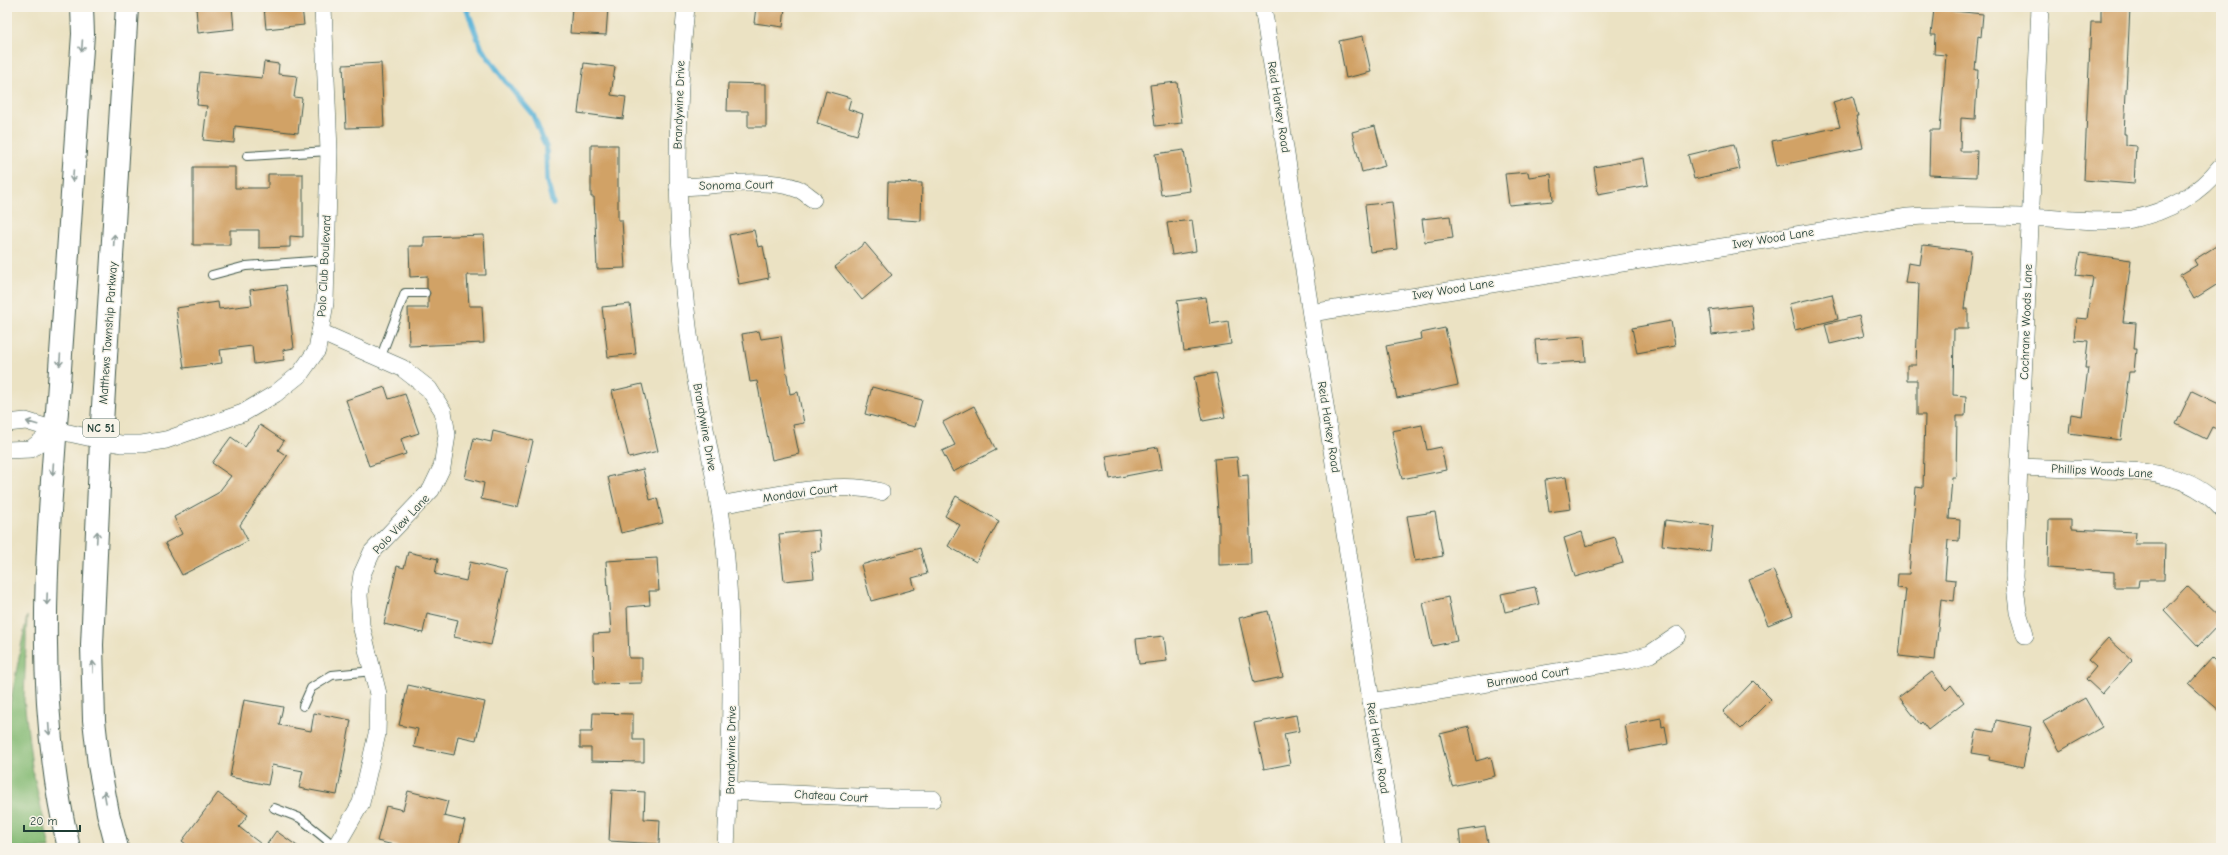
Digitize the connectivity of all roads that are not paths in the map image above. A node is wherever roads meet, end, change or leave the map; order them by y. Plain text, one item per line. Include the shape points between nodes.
1 (82, 7) edge
2 (127, 7) edge
3 (323, 7) edge
4 (686, 7) edge
5 (1263, 7) edge
6 (2040, 7) edge
7 (329, 151) junction
8 (246, 156) dead end
9 (2221, 166) edge
10 (678, 187) junction
11 (813, 199) dead end
12 (2030, 217) junction
13 (326, 260) junction
14 (212, 275) dead end
15 (425, 293) dead end
16 (1311, 313) junction
17 (320, 332) junction
18 (380, 359) junction
19 (7, 423) edge
20 (55, 430) junction
21 (101, 440) junction
22 (7, 450) edge
23 (2020, 467) junction
24 (881, 492) dead end
25 (719, 505) junction
26 (2221, 508) edge
27 (1678, 635) dead end
28 (2025, 635) dead end
29 (373, 671) junction
30 (1371, 702) junction
31 (303, 706) dead end
32 (730, 791) junction
33 (932, 799) dead end
34 (274, 808) dead end
35 (69, 848) edge
36 (118, 848) edge
37 (336, 848) edge
38 (726, 848) edge
39 (1394, 848) edge

1 -> 20 main road via 83,34
21 -> 2 main road, Matthews Township Parkway / NC 51
3 - 7 street, Polo Club Boulevard
4 - 10 street, Brandywine Drive via 678,103
5 - 16 street, Reid Harkey Road
6 - 12 street, Cochrane Woods Lane
7 - 8 lane
7 - 13 street, Polo Club Boulevard
9 - 12 street, Ivey Wood Lane via 2208,182 2185,199 2159,212 2131,219 2080,220
10 - 11 street, Sonoma Court via 769,183 800,190
10 - 25 street, Brandywine Drive via 680,242 693,363
12 - 16 street, Ivey Wood Lane via 1946,214 1908,217
12 - 23 street, Cochrane Woods Lane
13 - 14 lane via 246,266
13 - 17 street, Polo Club Boulevard via 325,303
15 - 18 lane via 404,293
16 - 30 street, Reid Harkey Road
17 - 18 street, Polo View Lane
17 - 21 street, Polo Club Boulevard via 316,350 300,374 275,394 243,413 158,441 130,444
18 - 29 street, Polo View Lane via 402,368 429,389 443,411 447,435 442,467 431,490 372,552 362,574 359,595 361,625
20 -> 19 street, Polo Club Boulevard via 26,421
20 - 21 street, Polo Club Boulevard
20 - 22 street via 31,449
20 -> 35 main road via 46,648 49,729 55,779
36 -> 21 main road, Matthews Township Parkway / NC 51 via 108,813 94,720 92,645
23 - 26 street, Phillips Woods Lane via 2146,471 2171,476 2192,485 2213,499
23 - 28 street, Cochrane Woods Lane via 2014,576 2018,612
24 - 25 street, Mondavi Court via 865,487 842,487
25 - 32 street, Brandywine Drive via 730,607
27 - 30 street, Burnwood Court via 1650,654 1630,660
29 - 31 lane via 332,675 311,688
29 - 37 street, Polo View Lane via 378,694 377,734 370,770 361,803
30 - 39 street, Reid Harkey Road
32 - 33 street, Chateau Court
32 - 38 street, Brandywine Drive
34 - 37 lane via 300,818

